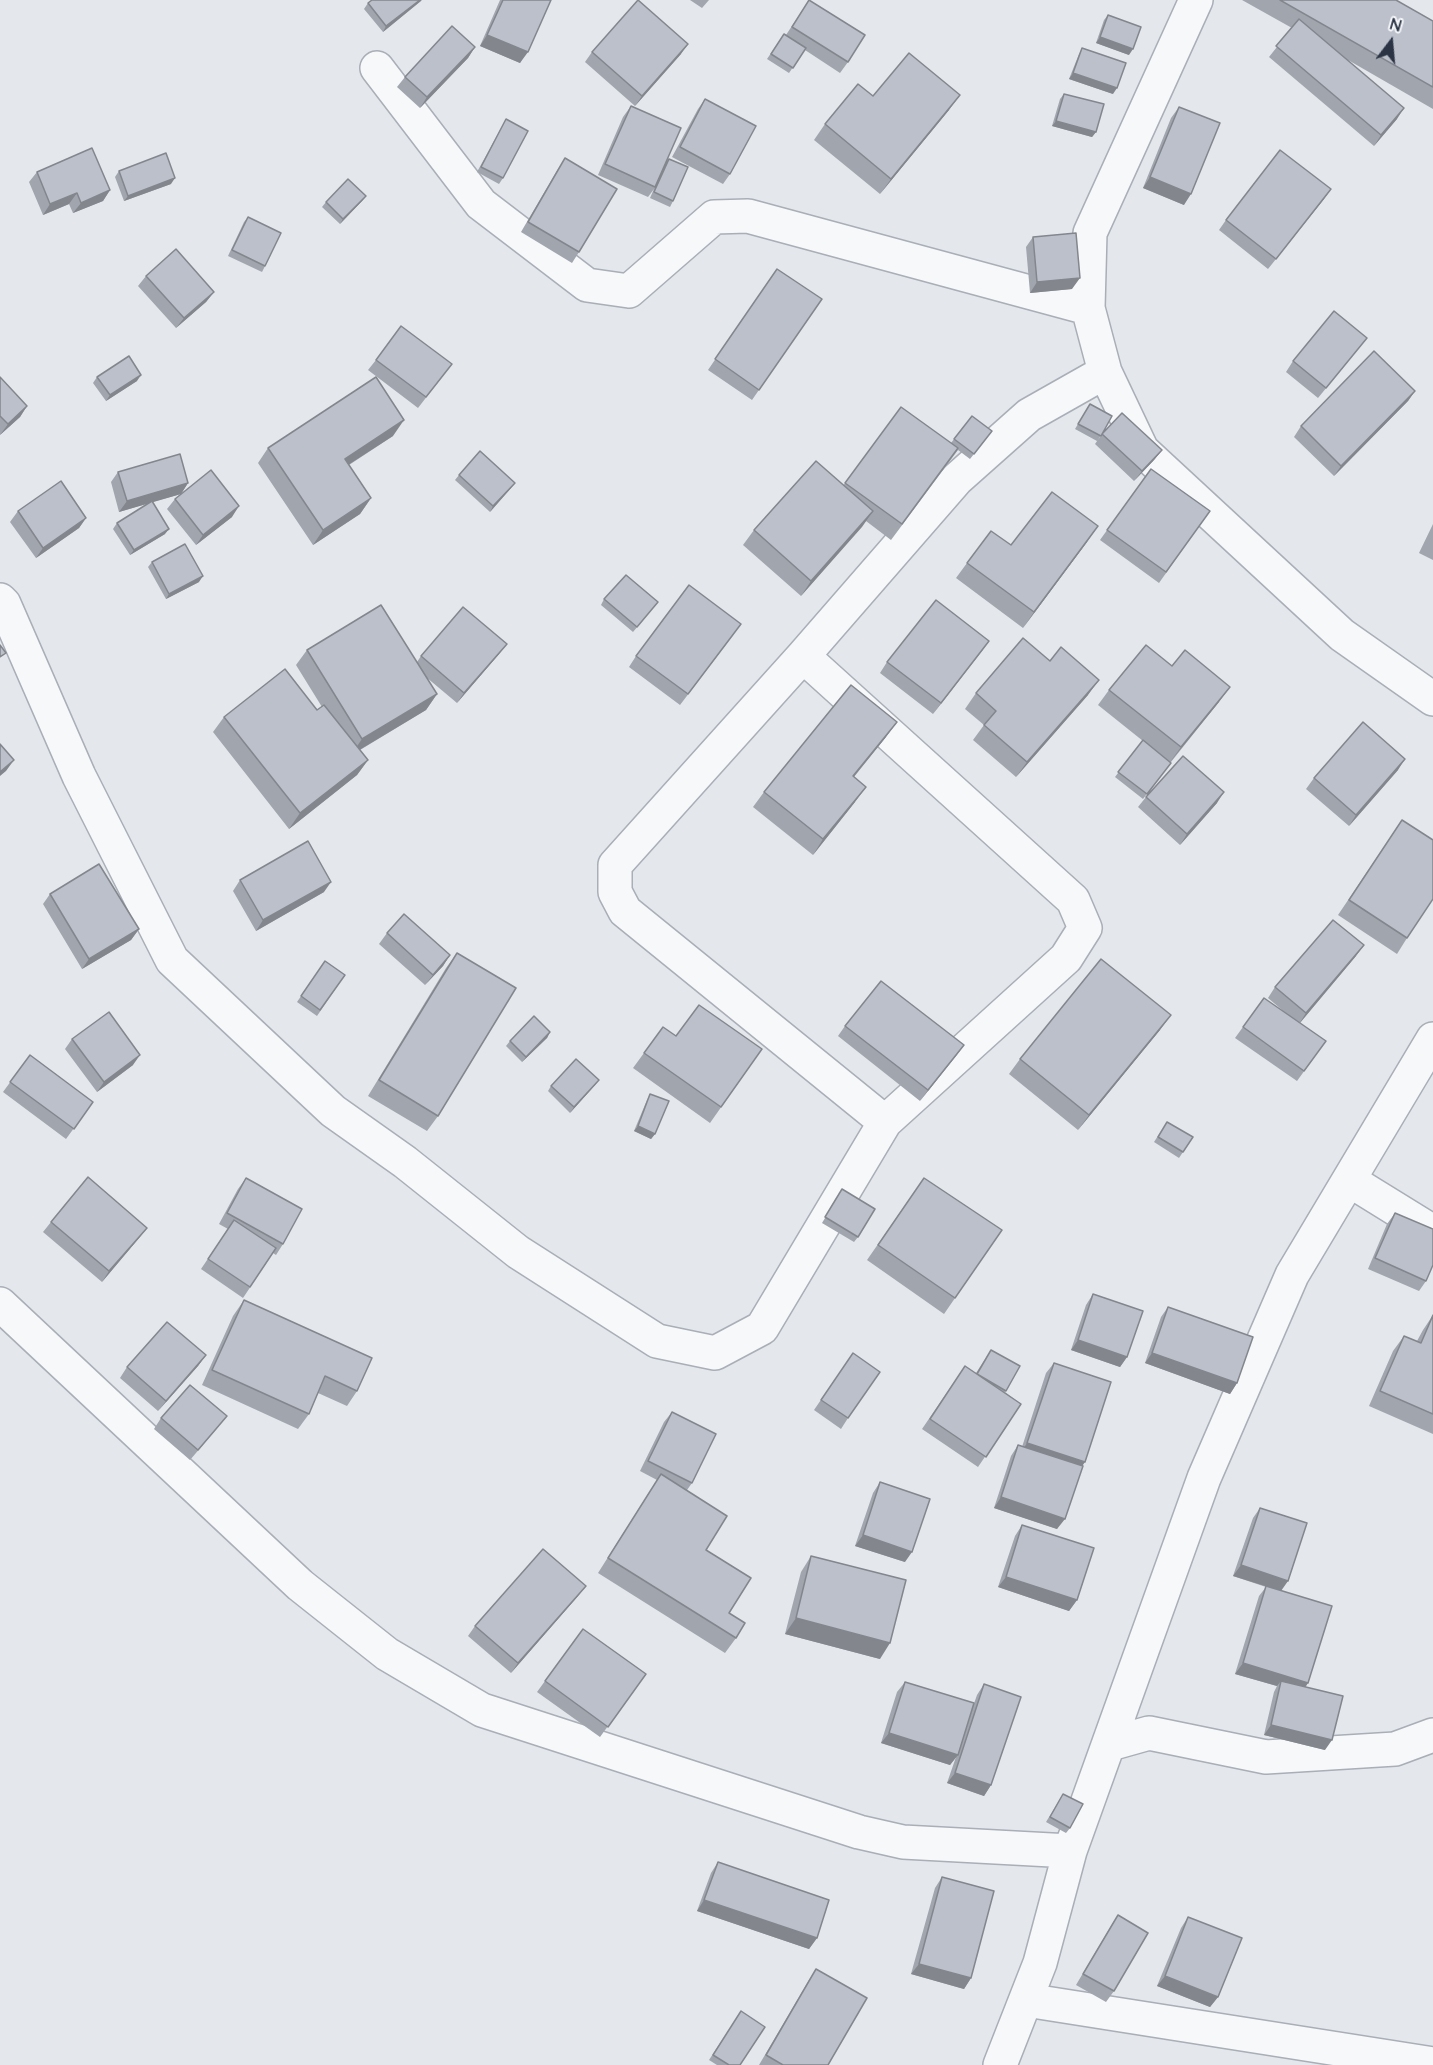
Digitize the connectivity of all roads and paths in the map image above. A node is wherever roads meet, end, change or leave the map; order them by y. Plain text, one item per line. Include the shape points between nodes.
1 (1196, 0) edge
2 (377, 68) dead end
3 (1088, 308) junction
4 (1105, 372) junction
5 (0, 600) edge
6 (803, 656) junction
7 (1433, 699) edge
8 (1433, 1039) edge
9 (885, 1122) junction
10 (1349, 1180) junction
11 (1433, 1232) edge
12 (0, 1304) edge
13 (1433, 1735) edge
14 (1110, 1744) junction
15 (1070, 1851) junction
16 (1026, 2000) junction
17 (1433, 2064) edge
18 (1000, 2065) edge

1 - 3 street via 1090,233
2 - 3 street via 481,204 587,285 630,291 714,217 748,216
3 - 4 street
4 - 6 street via 1029,415 957,478
4 - 7 street via 1142,450 1342,635
5 - 9 street via 80,776 172,960 333,1111 405,1162 518,1252 657,1341 715,1353 762,1328
6 - 9 street via 615,865 615,892 625,911
6 - 9 street via 1074,900 1085,928 1066,958
8 - 10 street
10 - 11 street
10 - 14 street via 1292,1275 1204,1478
12 - 15 street via 300,1585 387,1654 482,1710 859,1832 903,1842
13 - 14 street via 1395,1749 1266,1757 1149,1733
14 - 15 street
15 - 16 street
16 - 17 street
16 - 18 street

